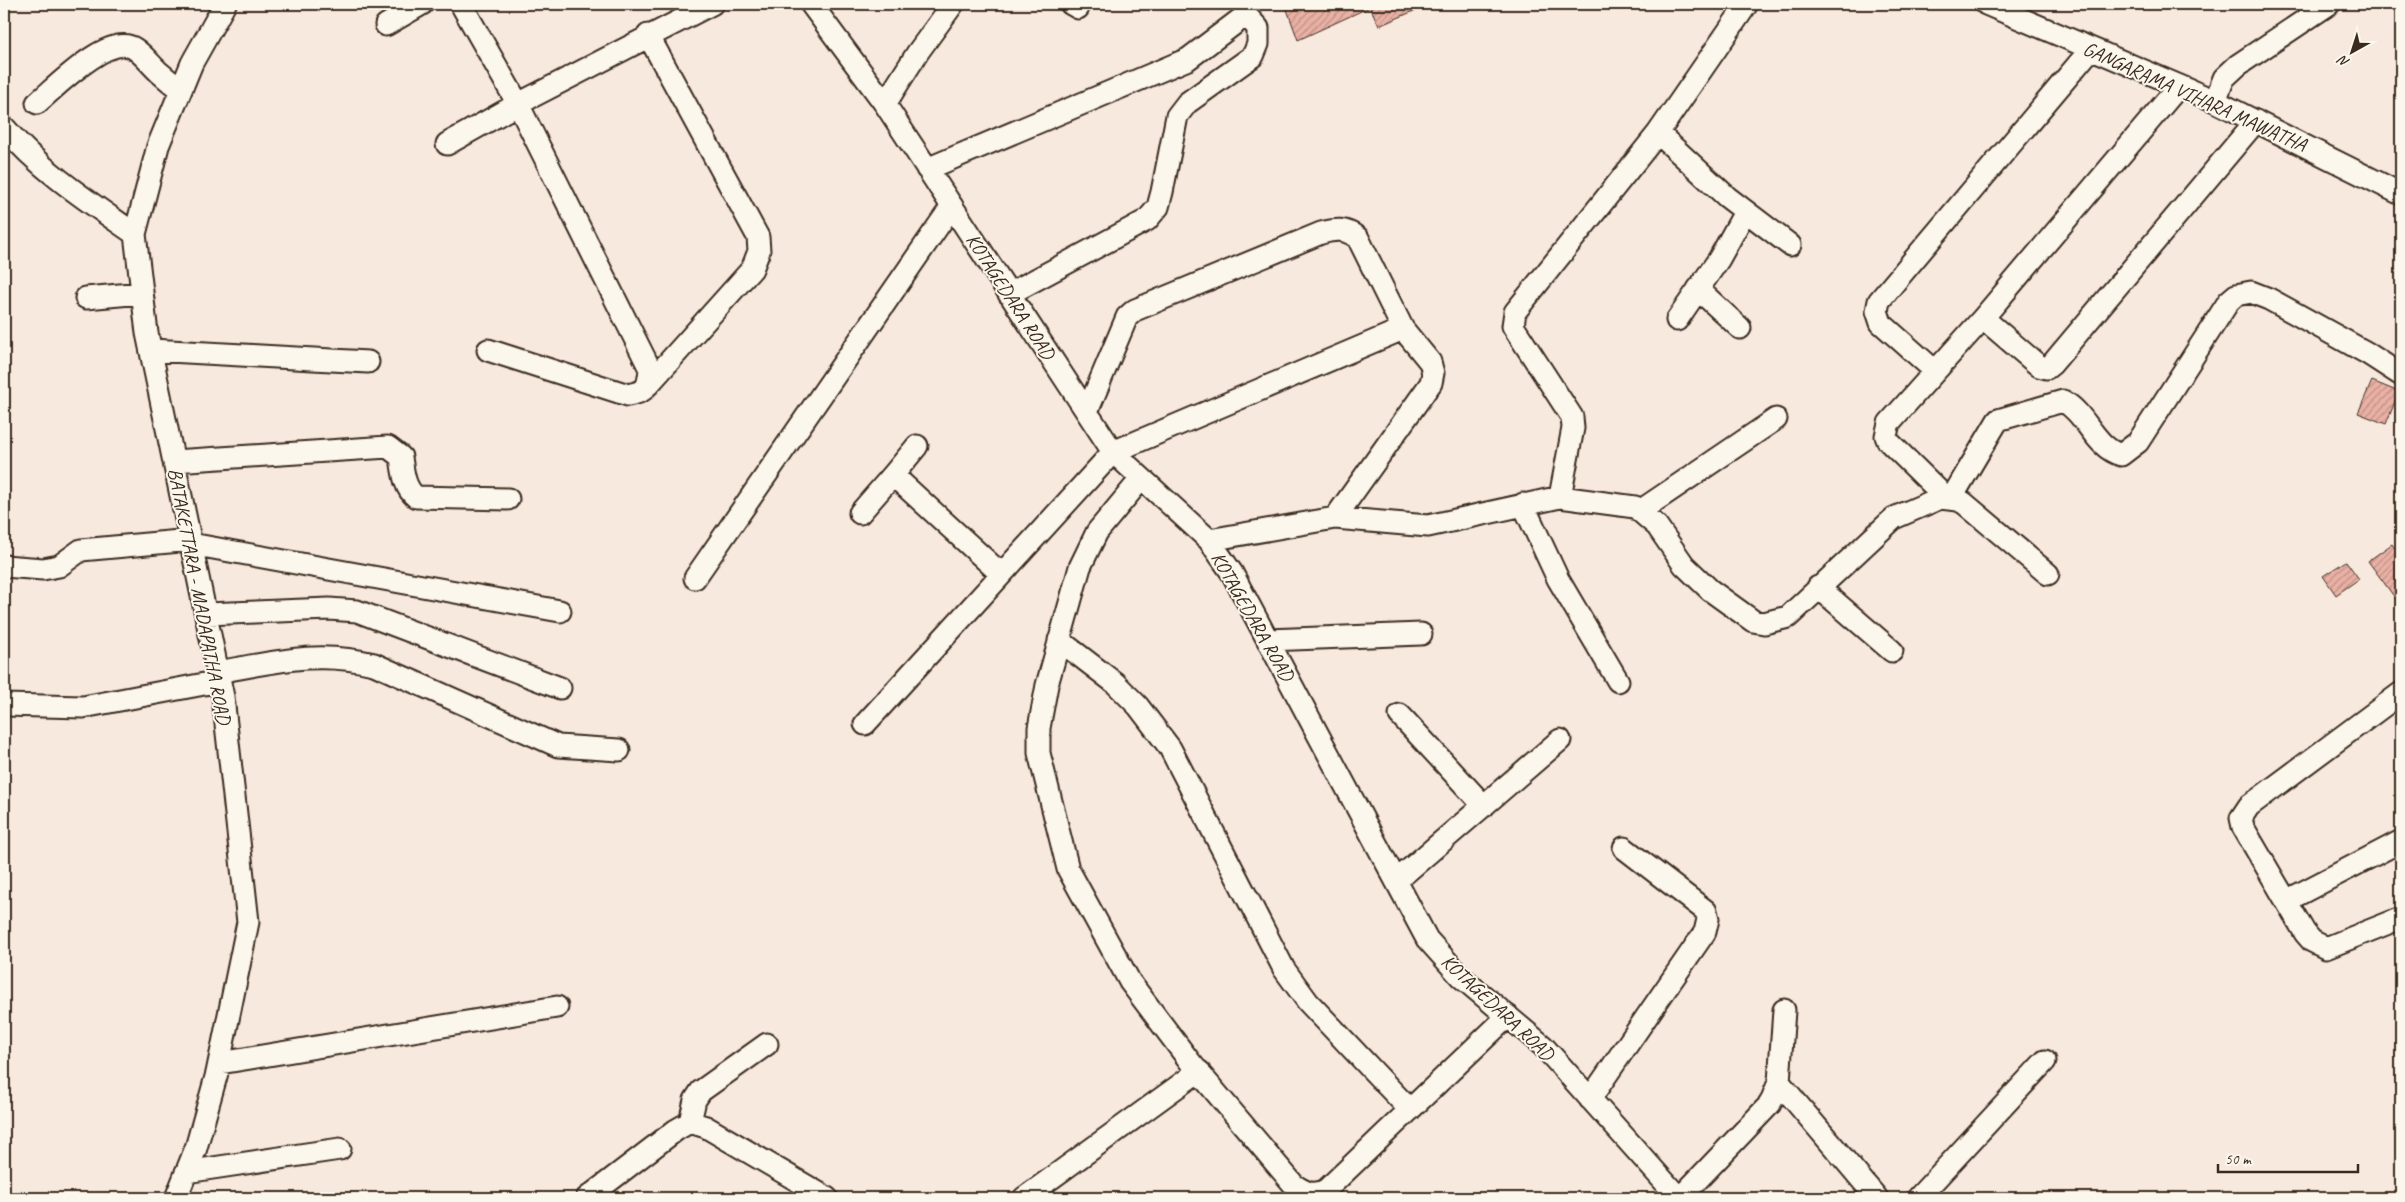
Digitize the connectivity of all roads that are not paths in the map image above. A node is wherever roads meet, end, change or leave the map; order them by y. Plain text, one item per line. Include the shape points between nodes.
1 (225, 4) edge
2 (422, 4) edge
3 (461, 4) edge
4 (712, 4) edge
5 (811, 4) edge
6 (954, 4) edge
7 (1747, 4) edge
8 (1986, 4) edge
9 (2329, 4) edge
10 (386, 25) dead end
11 (648, 35) junction
12 (2091, 49) junction
13 (2179, 86) junction
14 (181, 90) junction
15 (2214, 101) junction
16 (37, 103) dead end
17 (518, 104) junction
18 (885, 104) junction
19 (2256, 121) junction
20 (4, 127) edge
21 (1658, 133) junction
22 (447, 144) dead end
23 (927, 169) junction
24 (2401, 194) edge
25 (952, 206) junction
26 (1745, 212) junction
27 (135, 234) junction
28 (1790, 245) dead end
29 (1698, 289) junction
30 (142, 293) junction
31 (1009, 294) junction
32 (86, 298) dead end
33 (1983, 318) junction
34 (1677, 320) dead end
35 (1740, 328) dead end
36 (1403, 329) junction
37 (151, 350) junction
38 (488, 350) dead end
39 (368, 362) dead end
40 (1935, 372) junction
41 (2401, 375) edge
42 (648, 385) junction
43 (1087, 412) junction
44 (1776, 419) dead end
45 (916, 446) dead end
46 (1113, 452) junction
47 (174, 461) junction
48 (893, 475) junction
49 (1141, 479) junction
50 (1560, 497) junction
51 (1946, 498) junction
52 (508, 499) dead end
53 (1523, 504) junction
54 (1640, 511) junction
55 (860, 513) dead end
56 (1336, 518) junction
57 (1209, 540) junction
58 (191, 542) junction
59 (4, 566) edge
60 (1001, 574) junction
61 (2048, 574) dead end
62 (695, 578) dead end
63 (1818, 587) junction
64 (560, 611) dead end
65 (206, 614) junction
66 (1421, 634) dead end
67 (1059, 640) junction
68 (1268, 640) junction
69 (1892, 651) dead end
70 (219, 676) junction
71 (1618, 681) dead end
72 (560, 688) dead end
73 (2401, 693) edge
74 (4, 705) edge
75 (1400, 715) dead end
76 (865, 724) dead end
77 (1560, 740) dead end
78 (619, 750) dead end
79 (1484, 806) junction
80 (2401, 841) edge
81 (1624, 848) dead end
82 (1396, 881) junction
83 (2286, 900) junction
84 (2401, 918) edge
85 (556, 1007) dead end
86 (1784, 1010) dead end
87 (1508, 1016) junction
88 (767, 1044) dead end
89 (2045, 1061) dead end
90 (220, 1063) junction
91 (1199, 1071) junction
92 (1779, 1082) junction
93 (1590, 1099) junction
94 (1410, 1110) junction
95 (690, 1122) junction
96 (340, 1148) dead end
97 (186, 1172) junction
98 (176, 1198) edge
99 (587, 1198) edge
100 (827, 1198) edge
101 (1024, 1198) edge
102 (1680, 1198) edge
103 (1877, 1198) edge
104 (1918, 1198) edge

1 - 14 street, BATAKETTARA - MADAPATHA ROAD
2 - 10 street
3 - 17 street
4 - 11 street
5 - 18 street, KOTAGEDARA ROAD
6 - 18 street
7 - 21 street
8 - 12 street, GANGARAMA VIHARA MAWATHA
9 - 15 street via 2238,65 2224,78
11 - 17 street
11 - 42 street via 758,237 759,251 752,269
12 - 13 street, GANGARAMA VIHARA MAWATHA
12 - 40 street via 1879,301 1877,311 1881,323
13 - 15 street, GANGARAMA VIHARA MAWATHA
13 - 33 street
14 - 16 street via 134,48 120,45 108,48 92,59
14 - 27 street, BATAKETTARA - MADAPATHA ROAD via 158,146
15 - 19 street, GANGARAMA VIHARA MAWATHA
17 - 22 street
17 - 42 street via 650,369
18 - 23 street, KOTAGEDARA ROAD
19 - 24 street, GANGARAMA VIHARA MAWATHA
19 - 33 street via 2047,368 2039,366
20 - 27 street via 21,147 69,188
21 - 26 street
21 - 50 street via 1515,312 1513,326 1572,418
23 - 25 street, KOTAGEDARA ROAD
23 - 31 street via 1188,59 1246,14 1258,28 1258,44 1253,56 1187,103 1177,116 1158,207 1147,220
25 - 31 street, KOTAGEDARA ROAD
25 - 62 street
26 - 28 street
26 - 29 street
27 - 30 street, BATAKETTARA - MADAPATHA ROAD
29 - 34 street
29 - 35 street
30 - 32 street
30 - 37 street, BATAKETTARA - MADAPATHA ROAD
31 - 43 street, KOTAGEDARA ROAD
33 - 40 street
36 - 43 street via 1358,238 1337,229 1321,233 1135,310 1127,317
36 - 46 street
36 - 56 street via 1430,362 1431,383
37 - 39 street
37 - 47 street, BATAKETTARA - MADAPATHA ROAD
38 - 42 street via 628,395 641,393
40 - 51 street via 1890,423 1886,436
41 - 51 street via 2269,299 2251,292 2236,295 2228,302 2138,442 2128,451 2121,455 2112,452 2078,412 2063,401 1998,420
43 - 46 street, KOTAGEDARA ROAD
44 - 54 street
45 - 48 street
46 - 49 street, KOTAGEDARA ROAD
46 - 60 street
47 - 52 street via 388,447 400,457 406,484 416,497
47 - 58 street, BATAKETTARA - MADAPATHA ROAD
48 - 55 street
48 - 60 street
49 - 57 street, KOTAGEDARA ROAD
49 - 67 street via 1097,532 1088,549
50 - 53 street
50 - 54 street via 1635,507
51 - 61 street via 1964,503
51 - 63 street via 1894,518
53 - 56 street via 1428,526
53 - 71 street via 1558,580
54 - 63 street via 1657,526 1684,565 1710,590 1754,621 1764,623 1788,617
56 - 57 street
57 - 68 street, KOTAGEDARA ROAD via 1232,573
58 - 59 street via 81,550 59,566 43,569
58 - 64 street
58 - 65 street, BATAKETTARA - MADAPATHA ROAD
60 - 76 street
63 - 69 street
65 - 70 street, BATAKETTARA - MADAPATHA ROAD
65 - 72 street via 357,610
66 - 68 street
67 - 91 street via 1042,711 1039,753 1068,869 1130,982
67 - 94 street via 1115,683 1138,706 1170,748 1284,969 1308,1002
68 - 82 street, KOTAGEDARA ROAD
70 - 74 street via 83,707
70 - 78 street via 306,656 349,658 374,664 558,746
70 - 90 street, BATAKETTARA - MADAPATHA ROAD via 248,922
73 - 83 street via 2243,812 2243,827
75 - 79 street
77 - 79 street
79 - 82 street
80 - 83 street
81 - 93 street via 1706,911 1707,926
82 - 87 street, KOTAGEDARA ROAD via 1427,939 1461,977
83 - 84 street via 2312,941 2326,948
85 - 90 street
86 - 92 street
87 - 93 street, KOTAGEDARA ROAD via 1543,1046
87 - 94 street
88 - 95 street via 701,1091 695,1100
89 - 104 street
90 - 97 street, BATAKETTARA - MADAPATHA ROAD
91 - 94 street via 1294,1185 1308,1194 1326,1190
91 - 101 street
92 - 102 street via 1770,1104
92 - 103 street
93 - 102 street, KOTAGEDARA ROAD
95 - 99 street
95 - 100 street via 706,1127
96 - 97 street
97 - 98 street, BATAKETTARA - MADAPATHA ROAD

